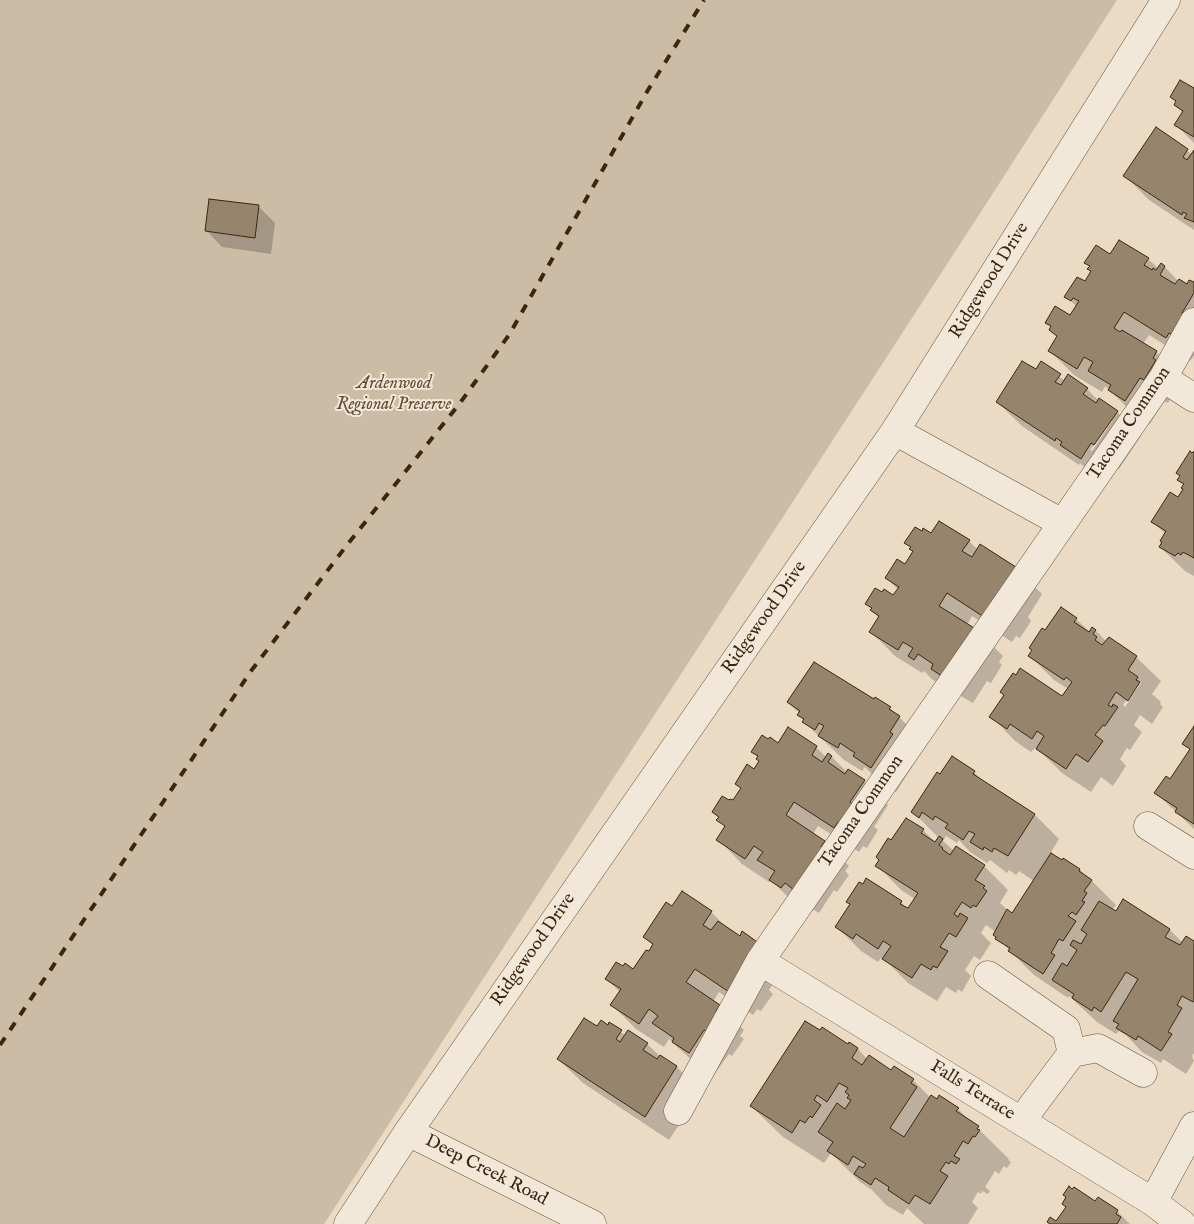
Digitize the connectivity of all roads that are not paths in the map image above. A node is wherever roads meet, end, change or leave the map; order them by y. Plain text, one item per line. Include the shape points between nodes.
1 (1166, 0) edge
2 (1194, 322) edge
3 (1164, 378) junction
4 (1194, 398) edge
5 (895, 432) junction
6 (1062, 523) junction
7 (1148, 826) dead end
8 (1194, 855) edge
9 (760, 960) junction
10 (988, 975) dead end
11 (1072, 1053) junction
12 (1143, 1073) dead end
13 (678, 1111) dead end
14 (1021, 1121) junction
15 (1194, 1126) edge
16 (408, 1132) junction
17 (1152, 1202) junction
18 (348, 1224) edge
19 (592, 1224) edge
20 (1182, 1224) edge

1 - 5 street, Ridgewood Drive
2 - 3 street, Tacoma Common
3 - 4 street
3 - 6 street, Tacoma Common
5 - 6 street
5 - 16 street, Ridgewood Drive
6 - 9 street, Tacoma Common
7 - 8 street
9 - 13 street, Tacoma Common
9 - 14 street, Falls Terrace
10 - 11 street via 1066,1029
11 - 12 street via 1098,1048
11 - 14 street
14 - 17 street, Falls Terrace
15 - 17 street
16 - 18 street, Ridgewood Drive
16 - 19 street, Deep Creek Road
17 - 20 street, Falls Terrace

